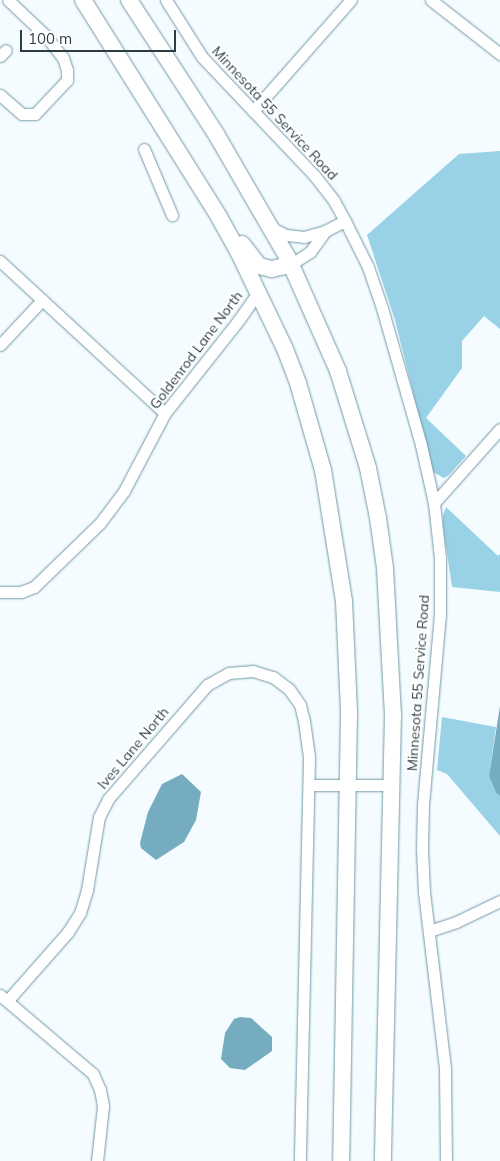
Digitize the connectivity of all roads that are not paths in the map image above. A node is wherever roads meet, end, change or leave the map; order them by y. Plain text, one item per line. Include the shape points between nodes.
1 (8, 0) edge
2 (84, 0) edge
3 (129, 0) edge
4 (166, 0) edge
5 (350, 0) edge
6 (431, 0) edge
7 (498, 50) edge
8 (0, 95) edge
9 (253, 112) junction
10 (144, 149) dead end
11 (182, 158) junction
12 (172, 215) dead end
13 (345, 220) junction
14 (270, 227) junction
15 (325, 231) junction
16 (0, 261) edge
17 (290, 265) junction
18 (258, 292) junction
19 (42, 300) junction
20 (0, 345) edge
21 (164, 413) junction
22 (500, 430) edge
23 (434, 503) junction
24 (0, 592) edge
25 (308, 785) junction
26 (348, 785) junction
27 (391, 785) junction
28 (500, 900) edge
29 (430, 931) junction
30 (4, 998) edge
31 (448, 1160) edge
32 (97, 1161) edge
33 (300, 1161) edge
34 (341, 1161) edge
35 (383, 1161) edge

1 - 8 street via 46,36 63,58 67,80 35,114 22,114
2 - 11 highway
3 - 14 highway via 216,134
4 - 9 street, Minnesota 55 Service Road via 202,57
5 - 9 street
6 - 7 street
9 - 13 street, Minnesota 55 Service Road via 314,175
10 - 12 street
11 - 17 highway via 190,160 196,167 259,266 272,269
11 - 18 highway via 219,217
13 - 15 street
13 - 23 street, Minnesota 55 Service Road via 368,267 382,308
14 - 15 street via 286,235 304,237
14 - 17 highway
15 - 17 street via 310,252
16 - 19 street
17 - 27 highway via 338,371 366,460 378,518 385,568 391,666
18 - 21 street, Goldenrod Lane North
18 - 26 highway via 298,383 324,470 344,600 349,713
19 - 20 street
19 - 21 street
21 - 24 street, Goldenrod Lane North via 124,491 100,523 34,587 21,592
22 - 23 street
23 - 29 street, Minnesota 55 Service Road via 440,558 440,614 422,849
25 - 26 street
25 - 30 street, Ives Lane North via 304,721 300,705 289,689 273,677 253,671 229,673 207,685 108,799 99,817 80,913 68,932
25 - 33 street, Ives Lane North
26 - 27 street
26 - 34 highway
27 - 35 highway
28 - 29 street
29 - 31 street, Minnesota 55 Service Road via 444,1068
30 - 32 street via 93,1074 103,1106

